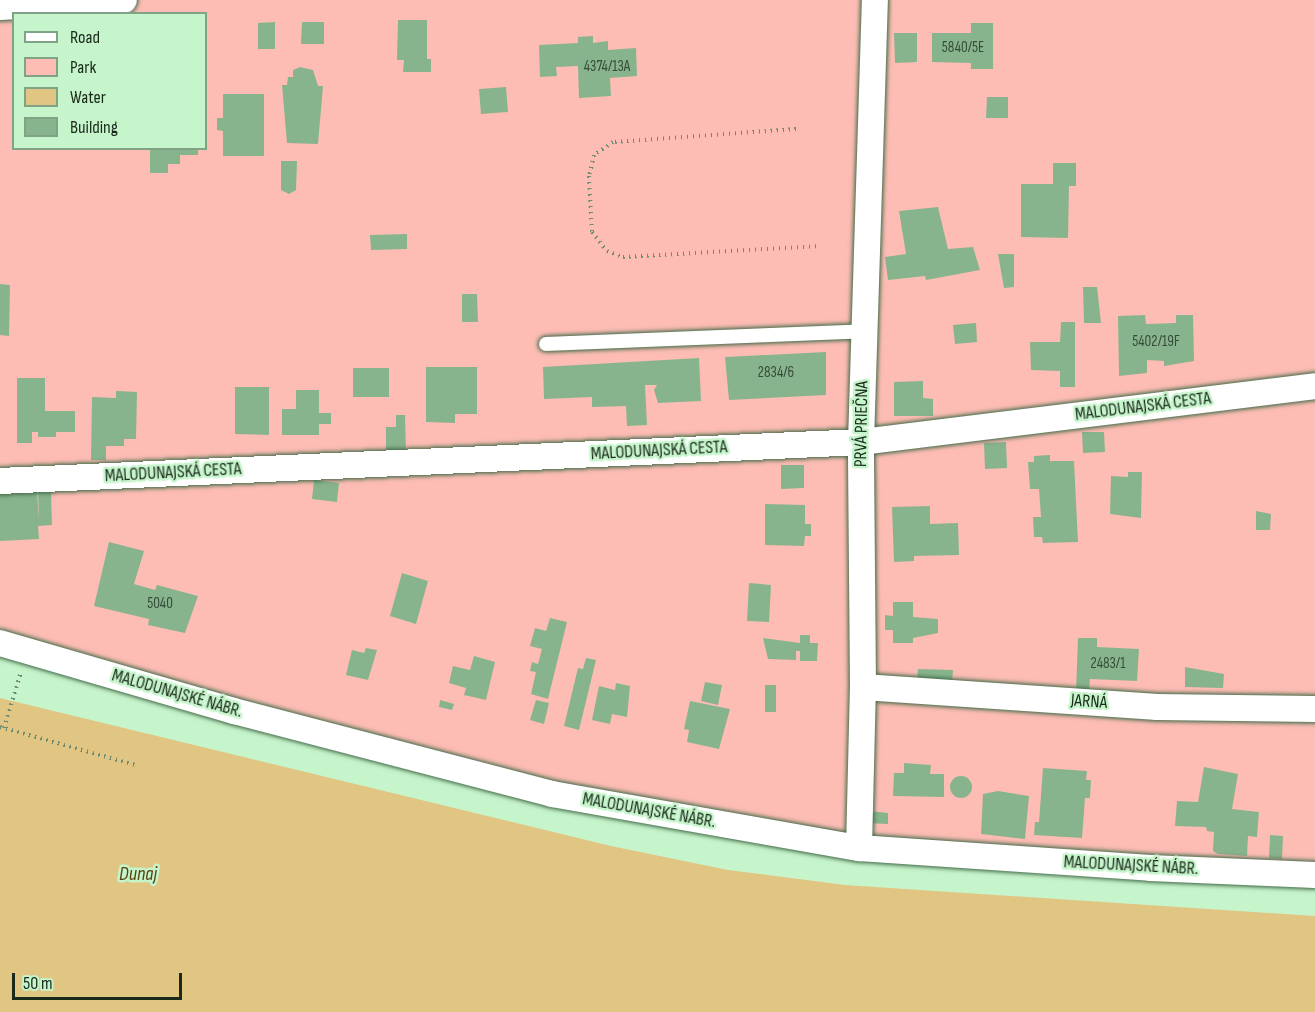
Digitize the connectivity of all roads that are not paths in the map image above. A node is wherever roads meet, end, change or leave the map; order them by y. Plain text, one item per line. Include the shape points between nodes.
1 (124, 0) edge
2 (875, 0) edge
3 (0, 7) edge
4 (864, 331) junction
5 (546, 344) dead end
6 (1315, 386) edge
7 (861, 442) junction
8 (0, 481) edge
9 (0, 643) edge
10 (863, 687) junction
11 (1315, 709) edge
12 (859, 848) junction
13 (1315, 875) edge

1 - 3 street
2 - 4 street, PRVÁ PRIEČNA
4 - 5 lane
4 - 7 street, PRVÁ PRIEČNA
6 - 7 street, MALODUNAJSKÁ CESTA
7 - 8 street, MALODUNAJSKÁ CESTA
7 - 10 street, PRVÁ PRIEČNA
9 - 12 street, MALODUNAJSKÉ NÁBR. via 234,711 552,794
10 - 11 street, JARNÁ via 1157,707
10 - 12 street, PRVÁ PRIEČNA
12 - 13 street, MALODUNAJSKÉ NÁBR.

